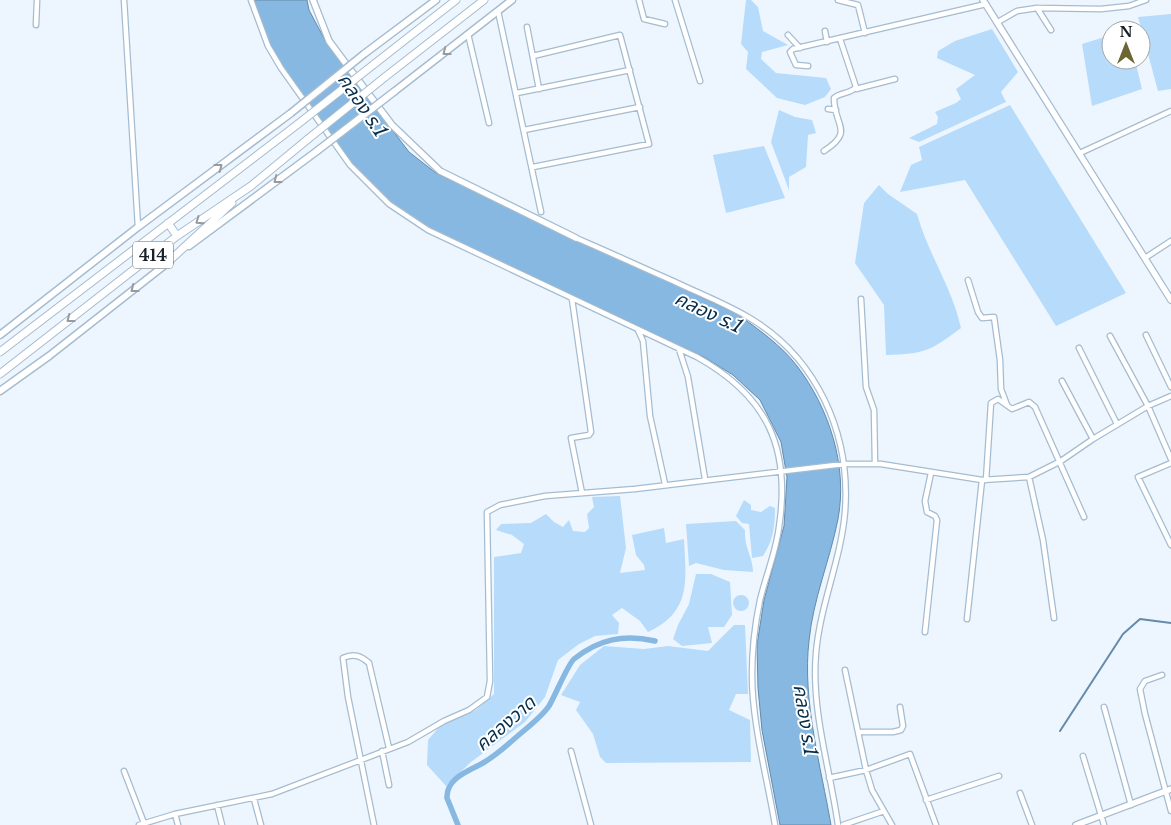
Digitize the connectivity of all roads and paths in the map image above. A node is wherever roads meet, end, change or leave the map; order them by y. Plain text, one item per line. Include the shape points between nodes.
1 (37, 0) edge
2 (124, 0) edge
3 (251, 0) edge
4 (313, 0) edge
5 (436, 0) edge
6 (456, 0) edge
7 (484, 0) edge
8 (512, 0) edge
9 (639, 0) edge
10 (675, 0) edge
11 (838, 0) edge
12 (1146, 0) edge
13 (985, 2) edge
14 (1037, 8) junction
15 (498, 10) junction
16 (998, 22) junction
17 (665, 24) dead end
18 (36, 25) dead end
19 (527, 27) dead end
20 (1052, 30) dead end
21 (824, 31) dead end
22 (468, 34) junction
23 (865, 34) junction
24 (788, 35) dead end
25 (840, 40) junction
26 (827, 42) junction
27 (800, 48) junction
28 (533, 56) junction
29 (808, 66) dead end
30 (630, 70) junction
31 (895, 79) dead end
32 (700, 81) dead end
33 (539, 88) junction
34 (856, 89) junction
35 (517, 93) junction
36 (640, 107) junction
37 (828, 109) dead end
38 (836, 110) junction
39 (1171, 110) edge
40 (489, 123) dead end
41 (524, 130) junction
42 (824, 151) dead end
43 (1080, 153) junction
44 (533, 167) junction
45 (250, 186) junction
46 (541, 212) dead end
47 (168, 223) junction
48 (138, 227) junction
49 (177, 236) junction
50 (576, 238) joint
51 (1171, 241) edge
52 (1145, 258) junction
53 (168, 263) junction
54 (968, 280) dead end
55 (861, 298) dead end
56 (572, 299) junction
57 (1171, 299) edge
58 (638, 330) junction
59 (0, 335) edge
60 (1146, 335) dead end
61 (1110, 336) dead end
62 (1079, 348) dead end
63 (679, 349) junction
64 (0, 351) edge
65 (0, 374) edge
66 (1062, 381) dead end
67 (1171, 386) edge
68 (0, 391) edge
69 (1171, 396) edge
70 (1007, 406) junction
71 (1148, 406) junction
72 (1117, 424) junction
73 (1092, 439) junction
74 (1171, 461) edge
75 (1061, 462) junction
76 (844, 464) junction
77 (875, 464) junction
78 (781, 471) junction
79 (931, 473) junction
80 (1029, 477) junction
81 (705, 479) junction
82 (984, 480) junction
83 (666, 484) junction
84 (582, 493) junction
85 (1084, 517) dead end
86 (1171, 545) edge
87 (967, 618) dead end
88 (1054, 618) dead end
89 (925, 632) dead end
90 (845, 670) dead end
91 (1162, 675) dead end
92 (900, 707) dead end
93 (1104, 707) dead end
94 (858, 732) junction
95 (390, 748) junction
96 (382, 751) junction
97 (571, 751) dead end
98 (1083, 756) dead end
99 (361, 759) junction
100 (866, 770) junction
101 (124, 771) dead end
102 (998, 776) dead end
103 (829, 778) junction
104 (389, 785) dead end
105 (1169, 790) edge
106 (1020, 793) dead end
107 (254, 799) junction
108 (926, 800) junction
109 (217, 805) junction
110 (1131, 805) junction
111 (1171, 811) edge
112 (884, 812) junction
113 (175, 814) junction
114 (1101, 816) junction
115 (144, 822) junction
116 (138, 825) edge
117 (178, 825) edge
118 (222, 825) edge
119 (261, 825) edge
120 (374, 825) edge
121 (591, 825) edge
122 (775, 825) edge
123 (838, 825) edge
124 (843, 825) edge
125 (892, 825) edge
126 (936, 825) edge
127 (1032, 825) edge
128 (1076, 825) edge
129 (1104, 825) edge

1 - 18 street
2 - 48 street
3 - 56 street via 268,46 281,68 350,165 389,204 428,230
4 - 50 street via 330,40 361,84 392,125 440,171
48 -> 5 main road, 414, bridge
6 - 47 main road, 414, bridge
7 - 45 main road, 414, bridge
8 - 15 main road, 414
9 - 17 street via 644,20
10 - 32 street
11 - 23 street via 858,5
12 - 14 street via 1129,6 1101,9
13 - 16 street
13 - 23 street
14 - 16 street via 1017,11
14 - 20 street
15 - 22 main road, 414
15 - 35 street
16 - 43 street
19 - 28 street
21 - 26 street
22 - 40 street
22 -> 53 main road, 414, bridge
23 - 25 street
24 - 27 street
25 - 26 street
25 - 34 street
26 - 27 street
27 - 29 street via 790,52 793,62
28 - 30 street via 620,35
28 - 33 street
30 - 33 street
30 - 36 street
31 - 34 street
33 - 35 street
34 - 38 street via 835,96
35 - 41 street
36 - 41 street
36 - 44 street via 649,144
37 - 38 street
38 - 42 street via 840,139
39 - 43 street
41 - 44 street
43 - 52 street
44 - 46 street
45 -> 49 main road, 414
45 - 53 main road
47 - 49 main road
47 - 64 main road, 414
48 - 59 main road, 414
49 -> 65 main road, 414
50 - 76 street via 724,304 786,346 823,395 835,422
51 - 52 street
52 - 57 street
53 -> 68 main road, 414
54 - 70 street via 982,318 994,317 1001,390
55 - 77 street via 866,387 874,410
56 - 58 street
56 - 84 street via 591,432 571,438
58 - 63 street
58 - 83 street via 643,341 650,416
60 - 67 street
61 - 71 street
62 - 72 street
63 - 78 street via 718,369 747,392 773,436
63 - 81 street via 688,377
66 - 73 street
69 - 71 street
70 - 75 street via 1012,409 1029,402 1035,408
70 - 82 street via 998,399 990,403
71 - 72 street
71 - 74 street
72 - 73 street
73 - 75 street
74 - 86 street via 1138,477
75 - 80 street
75 - 85 street
76 - 77 street
76 - 78 street
76 - 103 street via 843,527 822,612 816,654 818,711
77 - 79 street
78 - 81 street
78 - 122 street via 779,527 757,617 752,676
79 - 82 street
79 - 89 street via 927,512 937,520
80 - 82 street
80 - 88 street via 1043,540
81 - 83 street
82 - 87 street
83 - 84 street
84 - 95 street via 545,496 500,505 487,512 490,681 486,697 469,710
90 - 94 street
91 - 105 street via 1145,681 1140,689
92 - 94 street via 901,730
93 - 110 street
94 - 100 street
95 - 96 street
95 - 99 street via 369,663 360,656 349,655 343,658
96 - 99 street
96 - 104 street
97 - 121 street
98 - 114 street
99 - 107 street
99 - 120 street
100 - 103 street
100 - 108 street via 910,754
100 - 112 street
101 - 115 street
102 - 108 street
103 - 123 street
105 - 110 street
105 - 111 street
106 - 127 street
107 - 109 street
107 - 119 street
108 - 126 street
109 - 113 street
109 - 118 street
110 - 114 street
112 - 124 street
112 - 125 street
113 - 115 street
113 - 117 street
114 - 128 street
114 - 129 street
115 - 116 street

